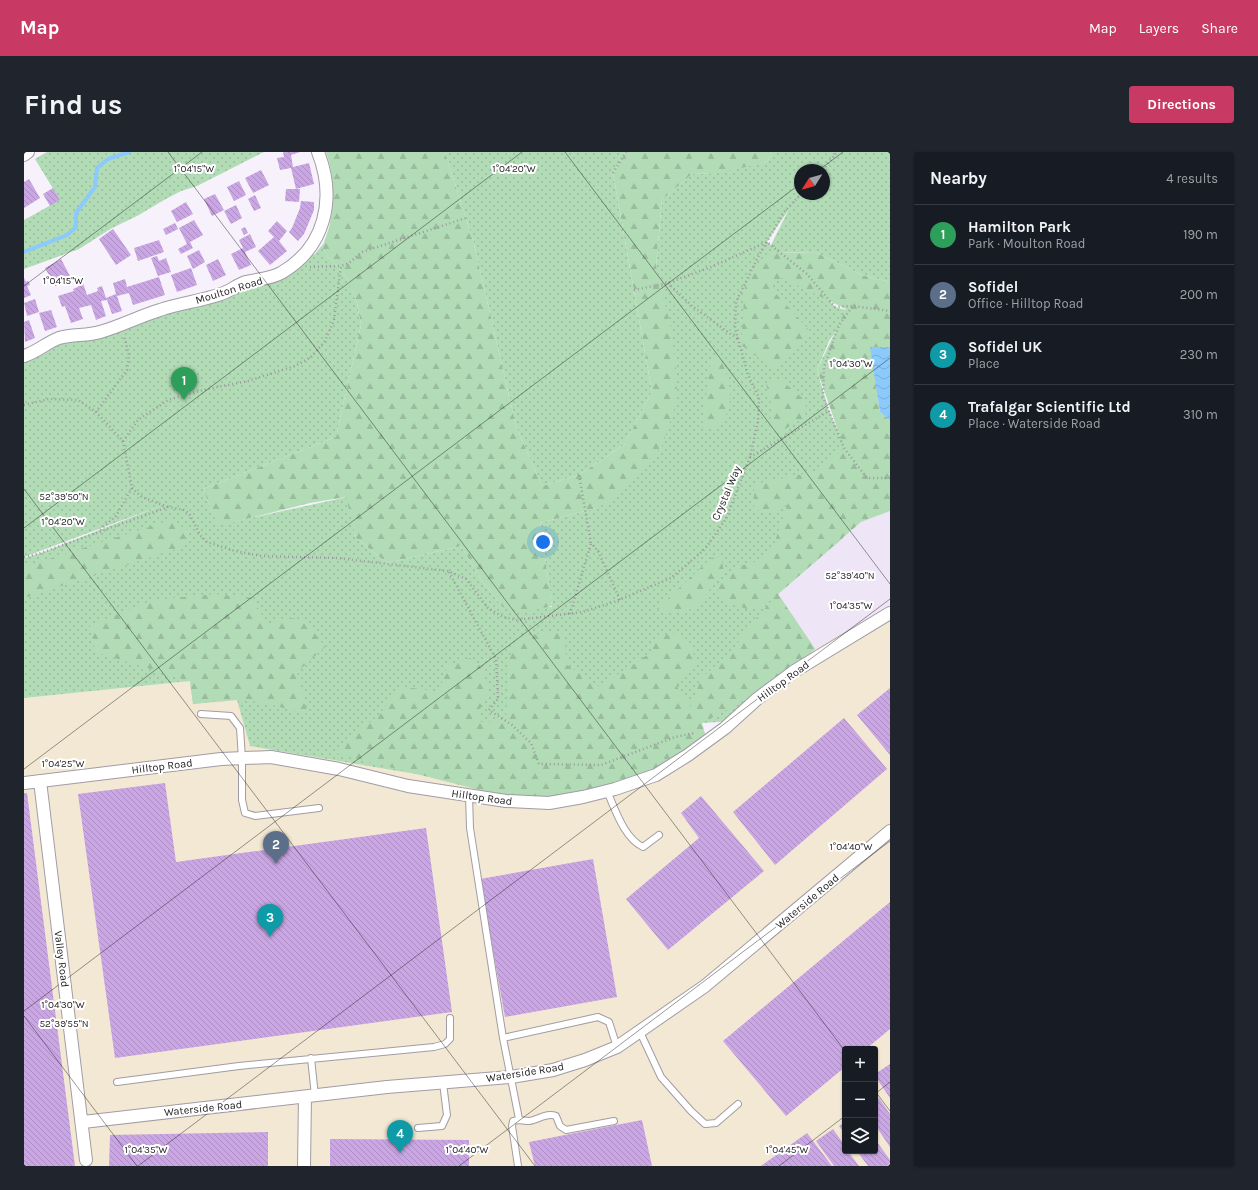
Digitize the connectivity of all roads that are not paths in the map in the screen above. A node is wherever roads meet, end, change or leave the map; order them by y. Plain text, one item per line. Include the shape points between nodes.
1 (28, 152) edge
2 (318, 152) edge
3 (24, 155) edge
4 (24, 356) edge
5 (890, 613) edge
6 (201, 714) dead end
7 (242, 759) junction
8 (40, 781) junction
9 (24, 782) edge
10 (608, 791) junction
11 (468, 795) junction
12 (319, 808) dead end
13 (890, 831) edge
14 (659, 835) dead end
15 (450, 1018) dead end
16 (640, 1032) junction
17 (503, 1038) junction
18 (617, 1047) junction
19 (311, 1058) junction
20 (511, 1077) junction
21 (117, 1082) dead end
22 (443, 1082) junction
23 (310, 1096) junction
24 (738, 1104) dead end
25 (519, 1119) junction
26 (83, 1122) junction
27 (614, 1122) dead end
28 (418, 1128) dead end
29 (86, 1160) dead end
30 (304, 1166) edge
31 (518, 1166) edge

1 - 3 street
2 - 4 street, Moulton Road via 327,182 326,212 313,242 300,258 285,270 270,277 244,283 220,295 160,310 122,325 89,335 58,339
5 - 10 street, Hilltop Road via 792,672 688,755 656,774
6 - 7 lane via 231,716 240,728
7 - 8 street, Hilltop Road via 213,760
7 - 11 street, Hilltop Road via 271,757 339,769 408,786
7 - 12 lane via 242,800 245,813 255,816
8 - 9 street, Hilltop Road
8 - 26 street, Valley Road
10 - 11 street, Hilltop Road via 549,803 506,801
10 - 14 lane via 618,817 636,843 643,847
11 - 17 lane via 470,828
13 - 16 street, Waterside Road via 717,976
15 - 19 lane via 450,1039 445,1044
16 - 18 street, Waterside Road
16 - 24 lane via 661,1077 691,1112 705,1124 716,1123
17 - 18 lane via 598,1017 608,1022
17 - 20 lane
18 - 20 street, Waterside Road via 553,1070
19 - 21 lane
19 - 23 lane
20 - 22 street, Waterside Road
20 - 25 lane
22 - 23 street, Waterside Road
22 - 28 lane via 447,1115 442,1126
23 - 26 street, Waterside Road
23 - 30 street
25 - 27 lane via 528,1121 552,1114 566,1130
25 - 31 lane via 513,1121 512,1126
26 - 29 street, Valley Road

